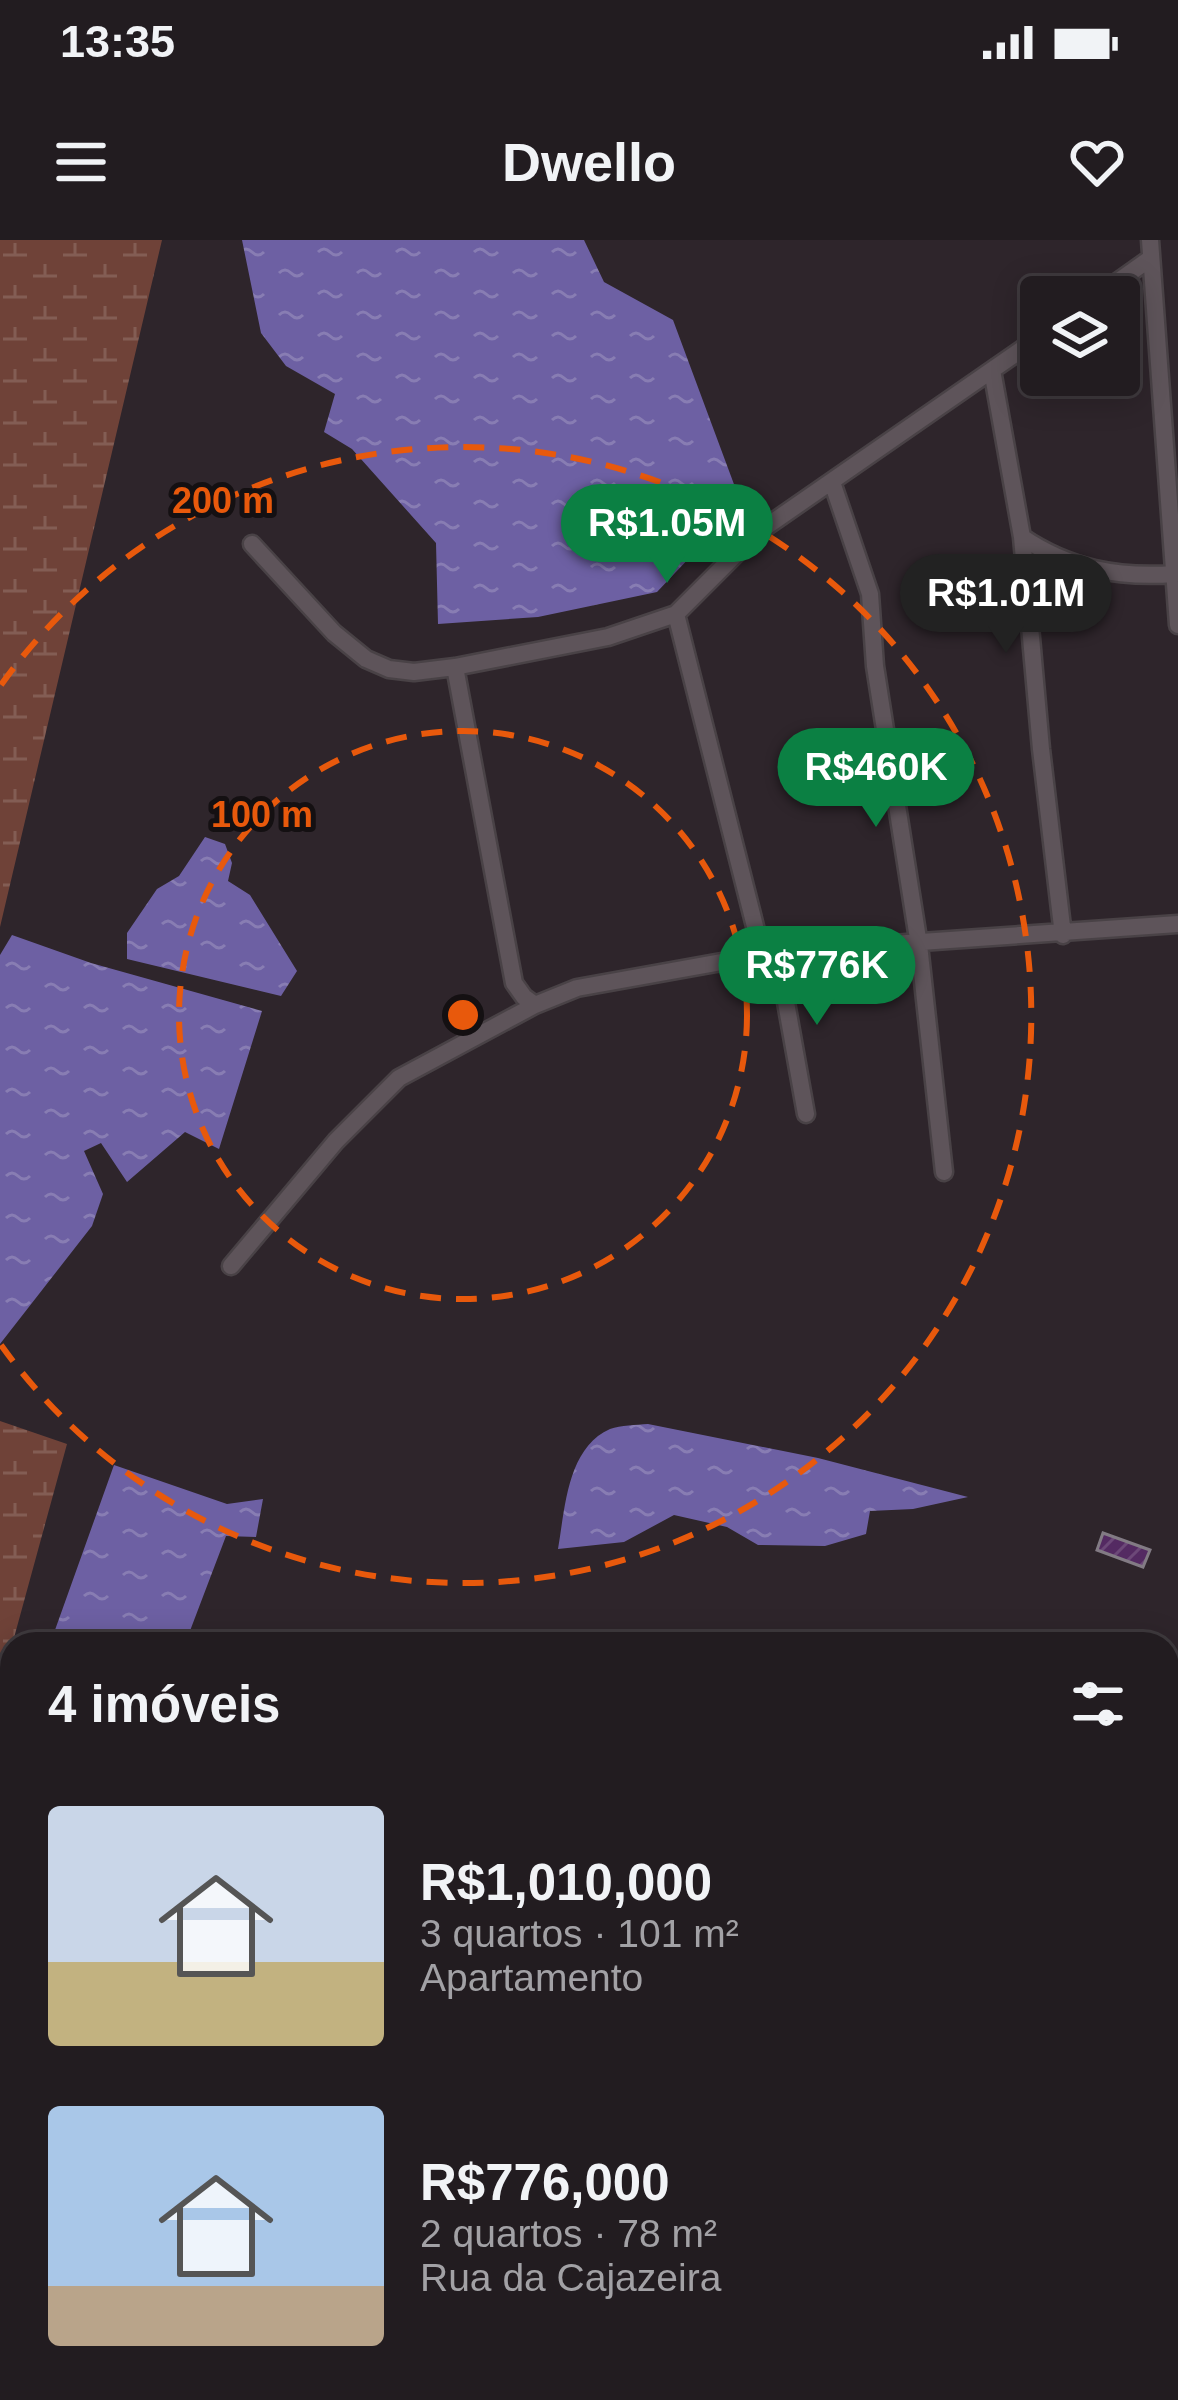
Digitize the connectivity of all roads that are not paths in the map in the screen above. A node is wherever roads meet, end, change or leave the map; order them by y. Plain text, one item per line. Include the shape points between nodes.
1 (1150, 249) edge
2 (1120, 276) edge
3 (1020, 351) edge
4 (992, 370) junction
5 (832, 482) junction
6 (1022, 537) junction
7 (252, 544) dead end
8 (1174, 574) junction
9 (676, 614) junction
10 (1178, 620) edge
11 (454, 667) junction
12 (1178, 924) edge
13 (1063, 934) junction
14 (919, 945) junction
15 (770, 953) junction
16 (535, 1005) junction
17 (806, 1114) dead end
18 (944, 1172) dead end
19 (231, 1266) dead end

1 - 2 street
1 - 8 street
3 - 4 street
4 - 5 street
4 - 6 street
5 - 9 street via 757,533
5 - 14 street via 870,594
6 - 8 street via 1083,568
6 - 13 street
7 - 11 street via 366,659 414,672
8 - 10 street
9 - 11 street via 608,637
9 - 15 street
11 - 16 street via 514,983
12 - 13 street
13 - 14 street
14 - 15 street
14 - 18 street
15 - 16 street via 590,986
15 - 17 street
16 - 19 street via 385,1090

